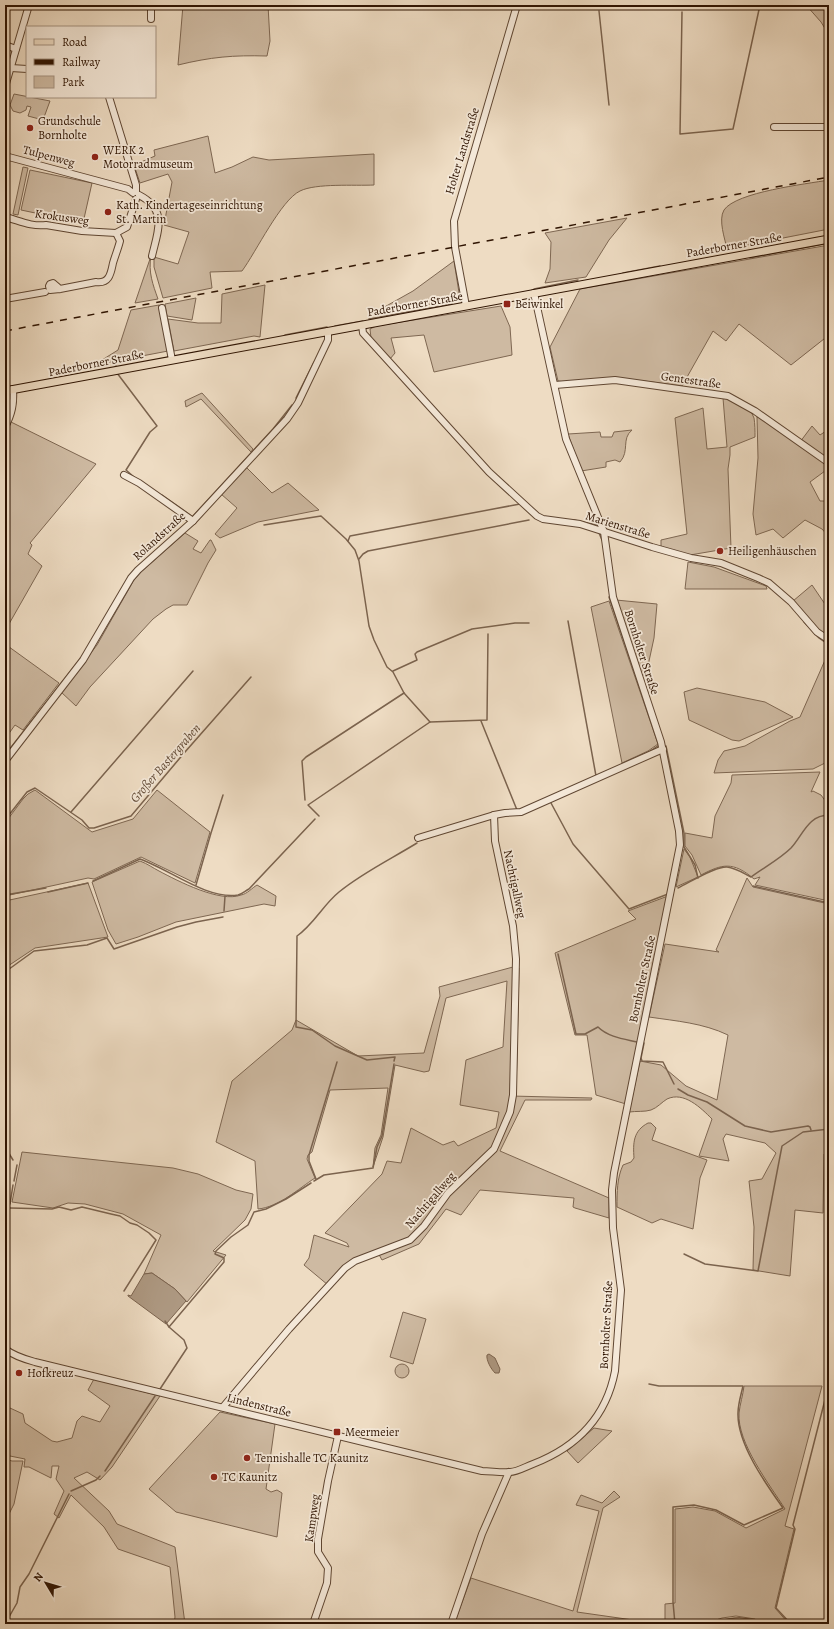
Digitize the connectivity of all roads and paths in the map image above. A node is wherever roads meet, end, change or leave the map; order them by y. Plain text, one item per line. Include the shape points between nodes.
1 (29, 5) edge
2 (151, 5) edge
3 (517, 5) edge
4 (151, 19) dead end
5 (5, 45) edge
6 (16, 49) junction
7 (10, 68) junction
8 (26, 69) edge
9 (5, 87) edge
10 (109, 98) edge
11 (774, 127) dead end
12 (829, 127) edge
13 (5, 156) edge
14 (136, 195) junction
15 (5, 217) edge
16 (116, 233) junction
17 (829, 239) edge
18 (152, 256) dead end
19 (60, 289) dead end
20 (45, 292) dead end
21 (534, 293) junction
22 (5, 299) edge
23 (466, 306) junction
24 (162, 308) dead end
25 (362, 325) junction
26 (328, 331) junction
27 (172, 360) junction
28 (555, 385) junction
29 (13, 390) junction
30 (5, 391) edge
31 (5, 427) edge
32 (829, 463) edge
33 (124, 475) dead end
34 (193, 521) junction
35 (604, 532) junction
36 (829, 640) edge
37 (663, 749) junction
38 (5, 761) edge
39 (494, 815) junction
40 (418, 838) dead end
41 (5, 1349) edge
42 (223, 1407) junction
43 (338, 1436) junction
44 (509, 1472) junction
45 (313, 1624) edge
46 (451, 1624) edge

1 - 6 street
2 - 4 street
3 - 23 street, Holter Landstraße via 454,221 455,247
5 - 6 street
6 - 7 street
7 - 8 street
7 - 9 street
10 - 14 street via 136,185
11 - 12 street
13 - 14 street, Tulpenweg via 128,189
14 - 16 street via 127,227
14 - 18 street, Tulpenweg via 152,204 160,218
15 - 16 street, Krokusweg via 18,222
16 - 19 street via 120,241 112,265 112,274 100,282
17 - 21 main road, Paderborner Straße
20 - 22 street
21 - 23 main road, Paderborner Straße
21 - 28 street, Bornholter Straße
23 - 25 main road, Paderborner Straße
24 - 27 street
25 - 26 main road, Paderborner Straße
25 - 35 street, Marienstraße via 363,334 488,472 538,516 543,519 580,524
26 - 27 main road, Paderborner Straße
26 - 34 street, Rolandstraße via 328,340 298,403 287,419
27 - 29 main road, Paderborner Straße
28 - 32 street, Gentestraße via 615,380 728,396 755,411
28 - 35 street, Bornholter Straße via 571,452
29 - 30 main road, Paderborner Straße
29 - 31 street via 11,415
33 - 34 street
34 - 38 street, Rolandstraße via 131,578 83,660
35 - 36 street, Marienstraße via 691,558 721,563 769,582 791,602 817,632
35 - 37 street, Bornholter Straße via 613,597
37 - 39 street via 521,812
37 - 44 street, Bornholter Straße via 680,831 680,845 612,1190 613,1228 621,1290 612,1384 592,1425 579,1438 548,1459
39 - 40 street
39 - 42 street, Nachtigallweg via 495,841 513,926 516,959 513,1095 510,1112 494,1149 448,1193 424,1226 410,1240 355,1261 345,1268
41 - 42 street, Lindenstraße via 22,1358
42 - 43 street, Lindenstraße
43 - 44 street, Lindenstraße via 482,1471
43 - 45 street, Kampweg via 318,1539 318,1552 328,1568 327,1583
44 - 46 street via 482,1534

